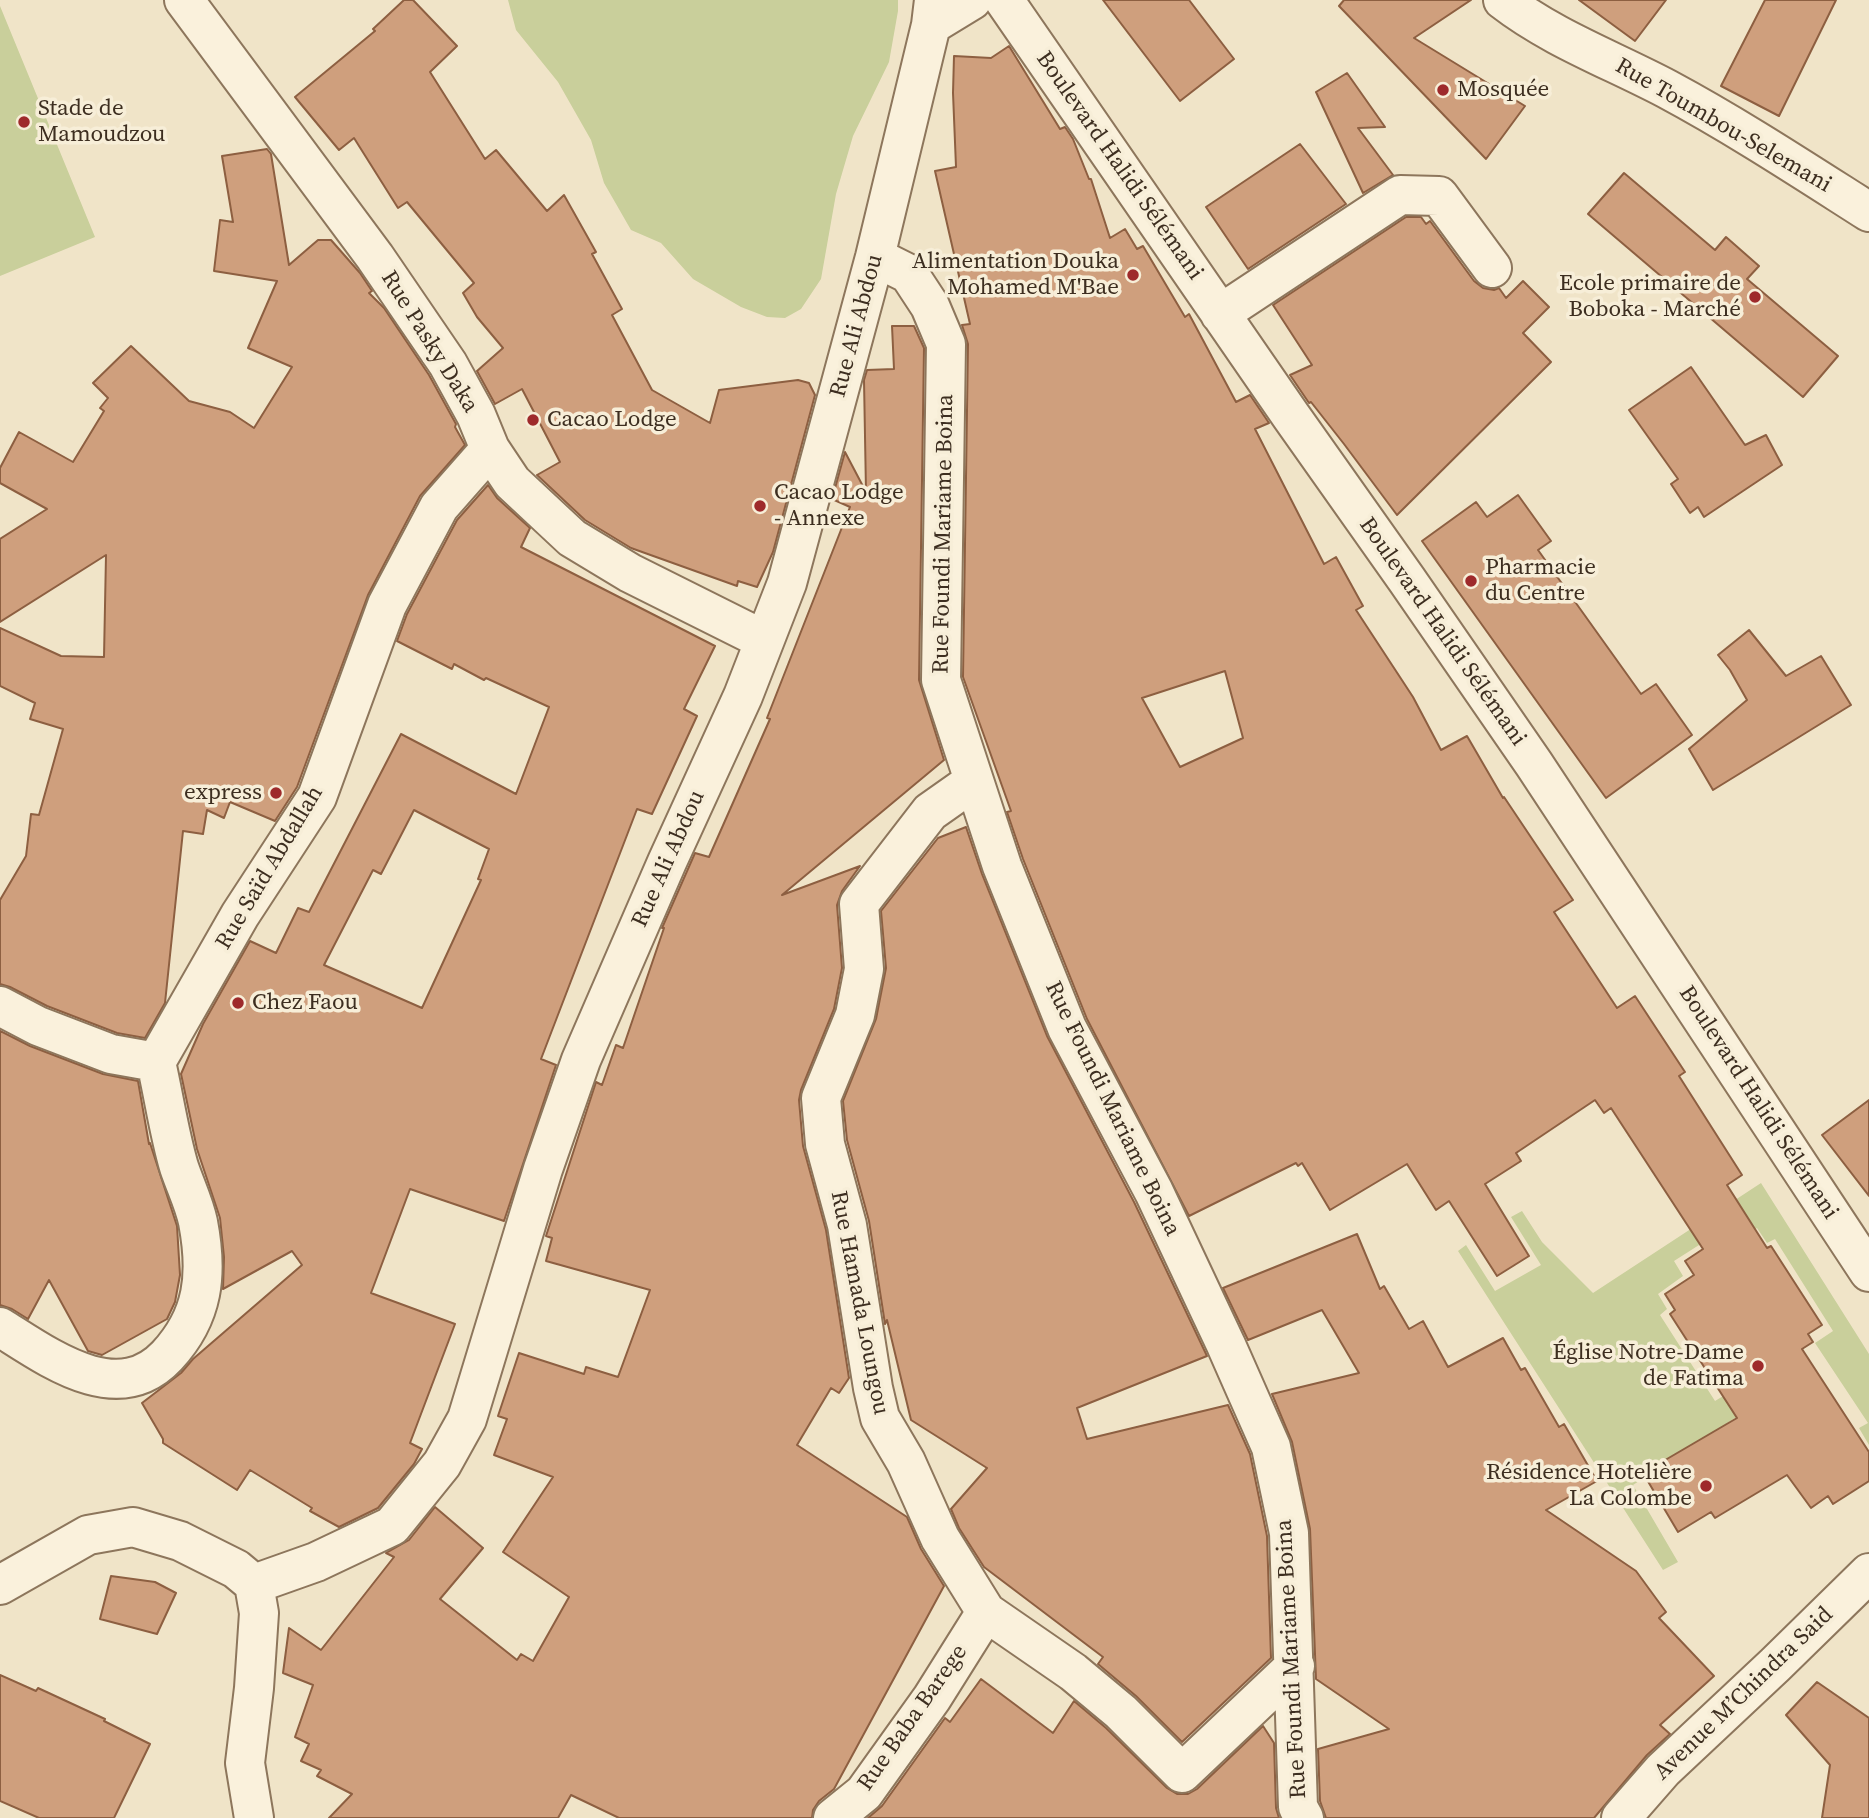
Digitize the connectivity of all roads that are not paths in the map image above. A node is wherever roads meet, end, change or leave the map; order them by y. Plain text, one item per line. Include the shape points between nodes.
1 (184, 0) edge
2 (972, 0) edge
3 (1004, 0) edge
4 (1503, 0) edge
5 (933, 12) edge
6 (1869, 212) edge
7 (875, 257) junction
8 (1492, 268) dead end
9 (1220, 314) junction
10 (490, 449) junction
11 (764, 640) junction
12 (974, 781) junction
13 (0, 1006) edge
14 (156, 1062) junction
15 (1869, 1272) edge
16 (0, 1327) edge
17 (1869, 1573) edge
18 (254, 1584) junction
19 (0, 1585) edge
20 (986, 1612) junction
21 (1295, 1666) junction
22 (254, 1818) edge
23 (833, 1818) edge
24 (1304, 1818) edge
25 (1621, 1818) edge

1 - 10 street, Rue Pasky Daka via 375,257 433,343 476,415
2 - 5 street, Rue Ali Abdou
3 - 9 street, Boulevard Halidi Sélémani
4 - 6 street, Rue Toumbou-Selemani via 1564,39 1689,101
5 - 7 street, Rue Ali Abdou
7 - 11 street, Rue Ali Abdou via 787,583
7 - 12 street, Rue Foundi Mariame Boina via 909,274 930,306 946,344 941,680
8 - 9 street via 1439,196 1399,195
9 - 15 street, Boulevard Halidi Sélémani via 1534,764
10 - 11 street, Rue Pasky Daka via 512,482 572,538 630,573
10 - 14 street, Rue Saïd Abdallah via 439,507 387,605 317,796 240,915
11 - 18 street, Rue Ali Abdou via 581,1060 467,1419 442,1464 392,1526 316,1562
12 - 20 street, Rue Hamada Loungou via 930,813 859,904 863,969 855,1015 821,1098 825,1144 847,1225 880,1418 906,1462 940,1538
12 - 21 street, Rue Foundi Mariame Boina via 1002,866 1067,1028 1154,1192 1271,1447 1289,1532
13 - 14 street via 111,1054
14 - 16 street via 179,1165 198,1221 203,1275 197,1315 155,1368 133,1377 103,1379 64,1367
17 - 25 street, Avenue M’Chindra Said via 1663,1770
18 - 19 street via 236,1569 180,1541 133,1527 88,1535
18 - 22 street via 259,1614 245,1763
20 - 21 street, Rue Hamada Loungou via 1073,1672 1182,1773
20 - 23 street, Rue Baba Barege via 871,1783
21 - 24 street, Rue Foundi Mariame Boina via 1298,1807

